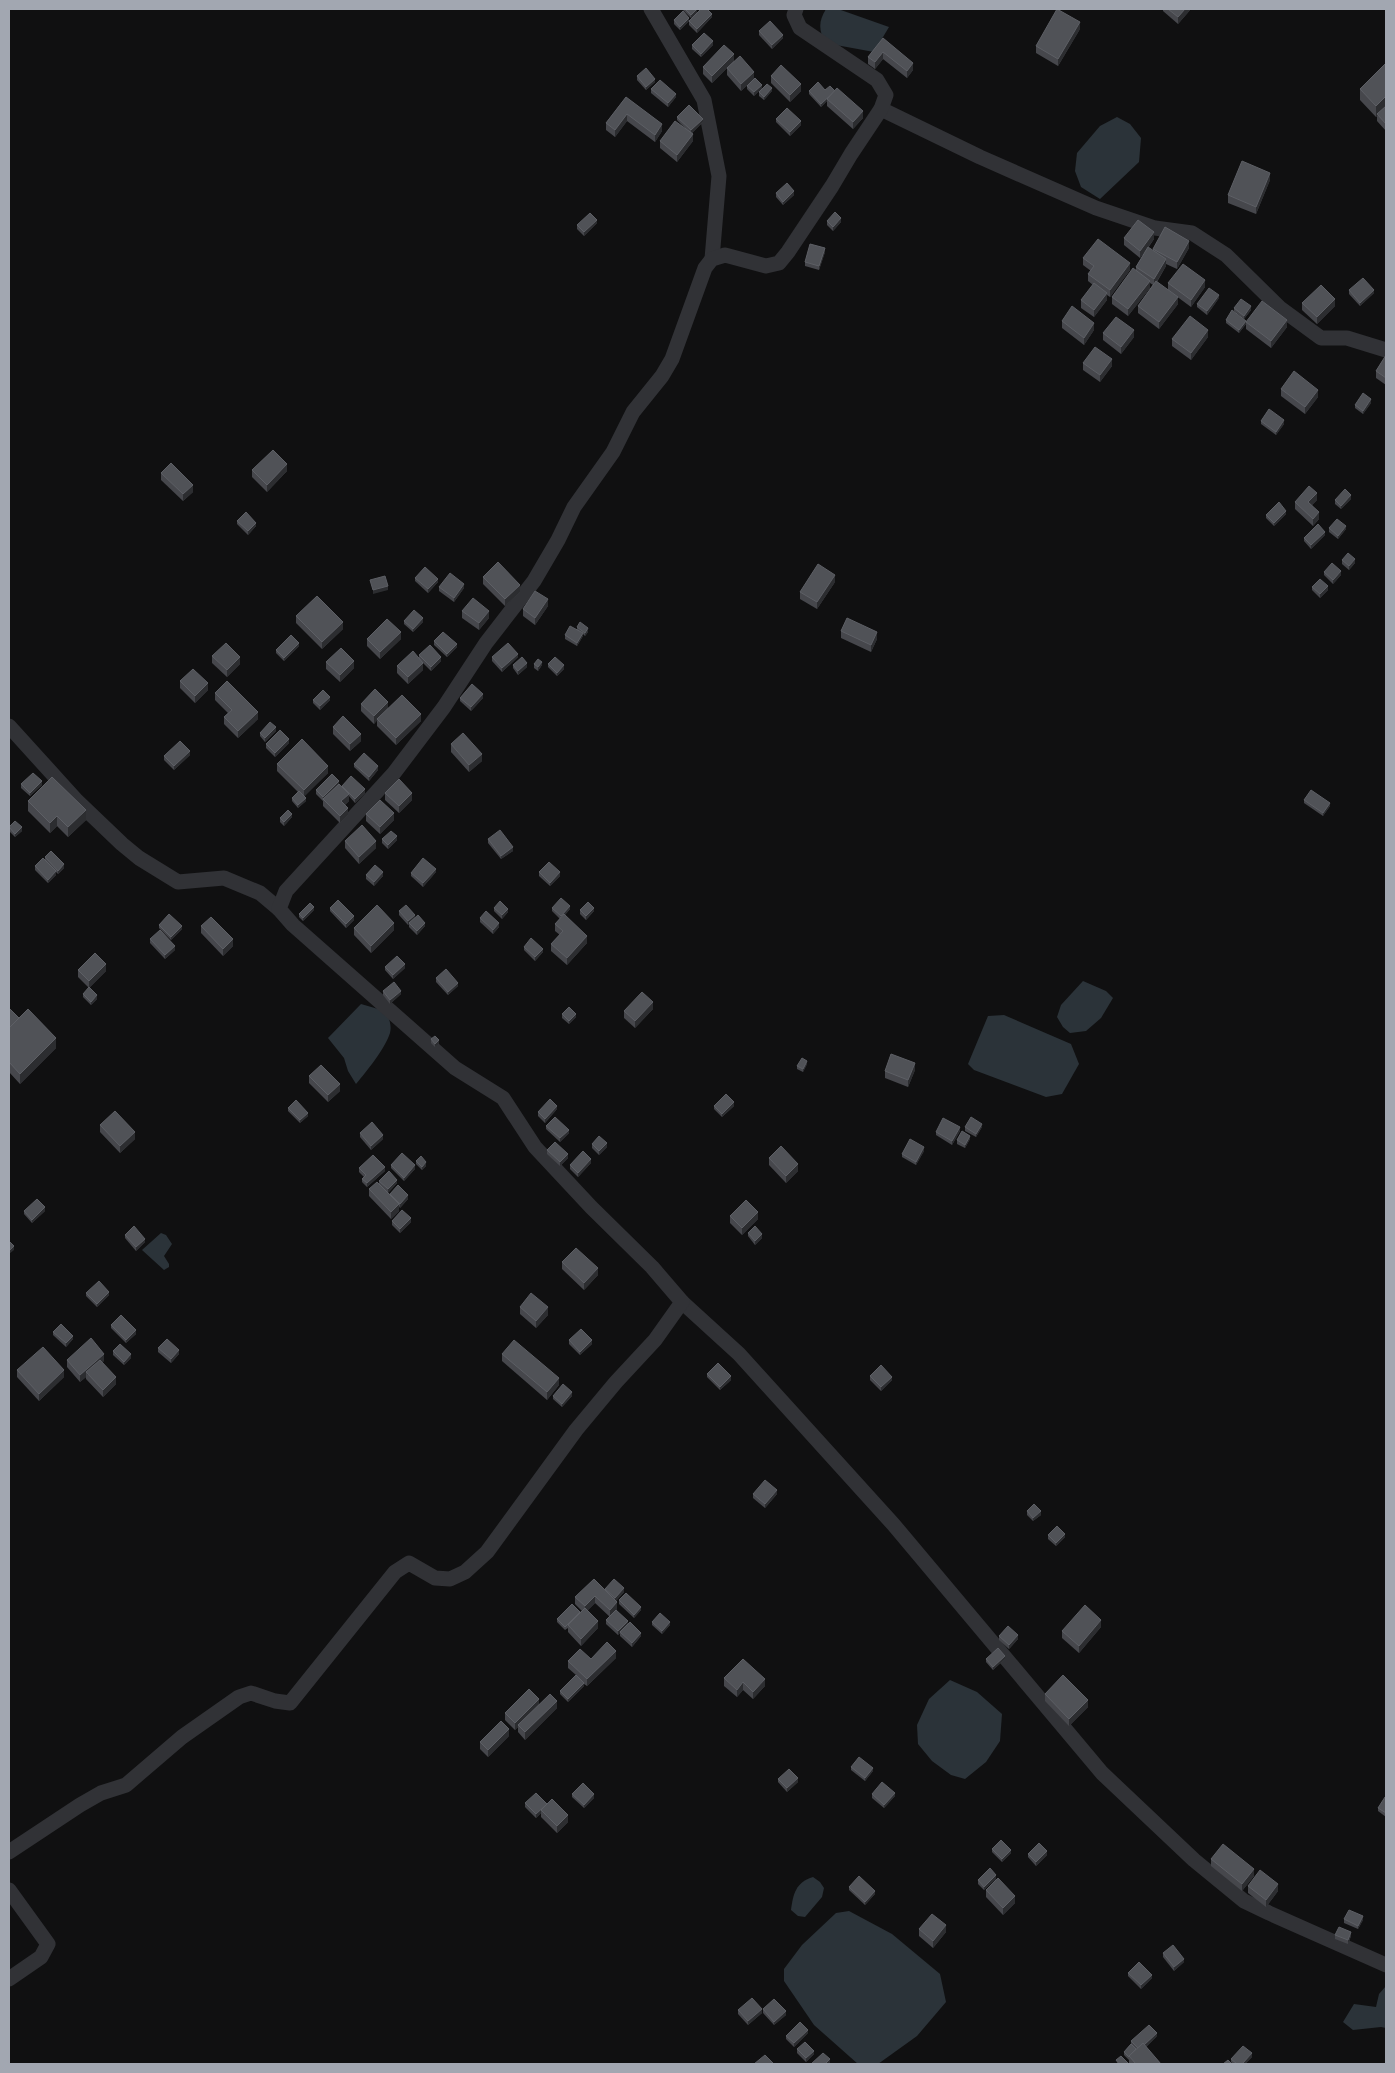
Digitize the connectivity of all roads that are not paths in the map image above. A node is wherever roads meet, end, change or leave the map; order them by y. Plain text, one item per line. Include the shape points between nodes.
1 (652, 9) edge
2 (796, 9) edge
3 (881, 109) junction
4 (712, 259) junction
5 (1386, 350) edge
6 (9, 726) edge
7 (279, 909) junction
8 (682, 1302) junction
9 (9, 1852) edge
10 (9, 1890) edge
11 (1386, 1965) edge
12 (9, 1978) edge

1 - 4 street via 704,100 719,176
2 - 3 street via 794,15 800,28 877,80 886,96
3 - 4 street via 778,263 766,266 725,255
3 - 5 street via 1096,208 1155,228 1192,233 1226,255 1280,308 1321,338 1346,338
4 - 7 street via 705,268 672,359 574,507 534,582 486,643 444,707 394,773 286,891
6 - 7 street via 77,801 139,858 178,882 224,878 260,893
7 - 8 street via 293,926 454,1068 503,1098 535,1147
8 - 9 street via 655,1340 576,1430 487,1552 466,1572 450,1579 435,1578 409,1563 395,1572 290,1704 251,1694 239,1697 182,1737 126,1785 100,1793
8 - 11 street via 739,1354 893,1524 1102,1773 1244,1900
10 - 12 street via 48,1944 41,1956

